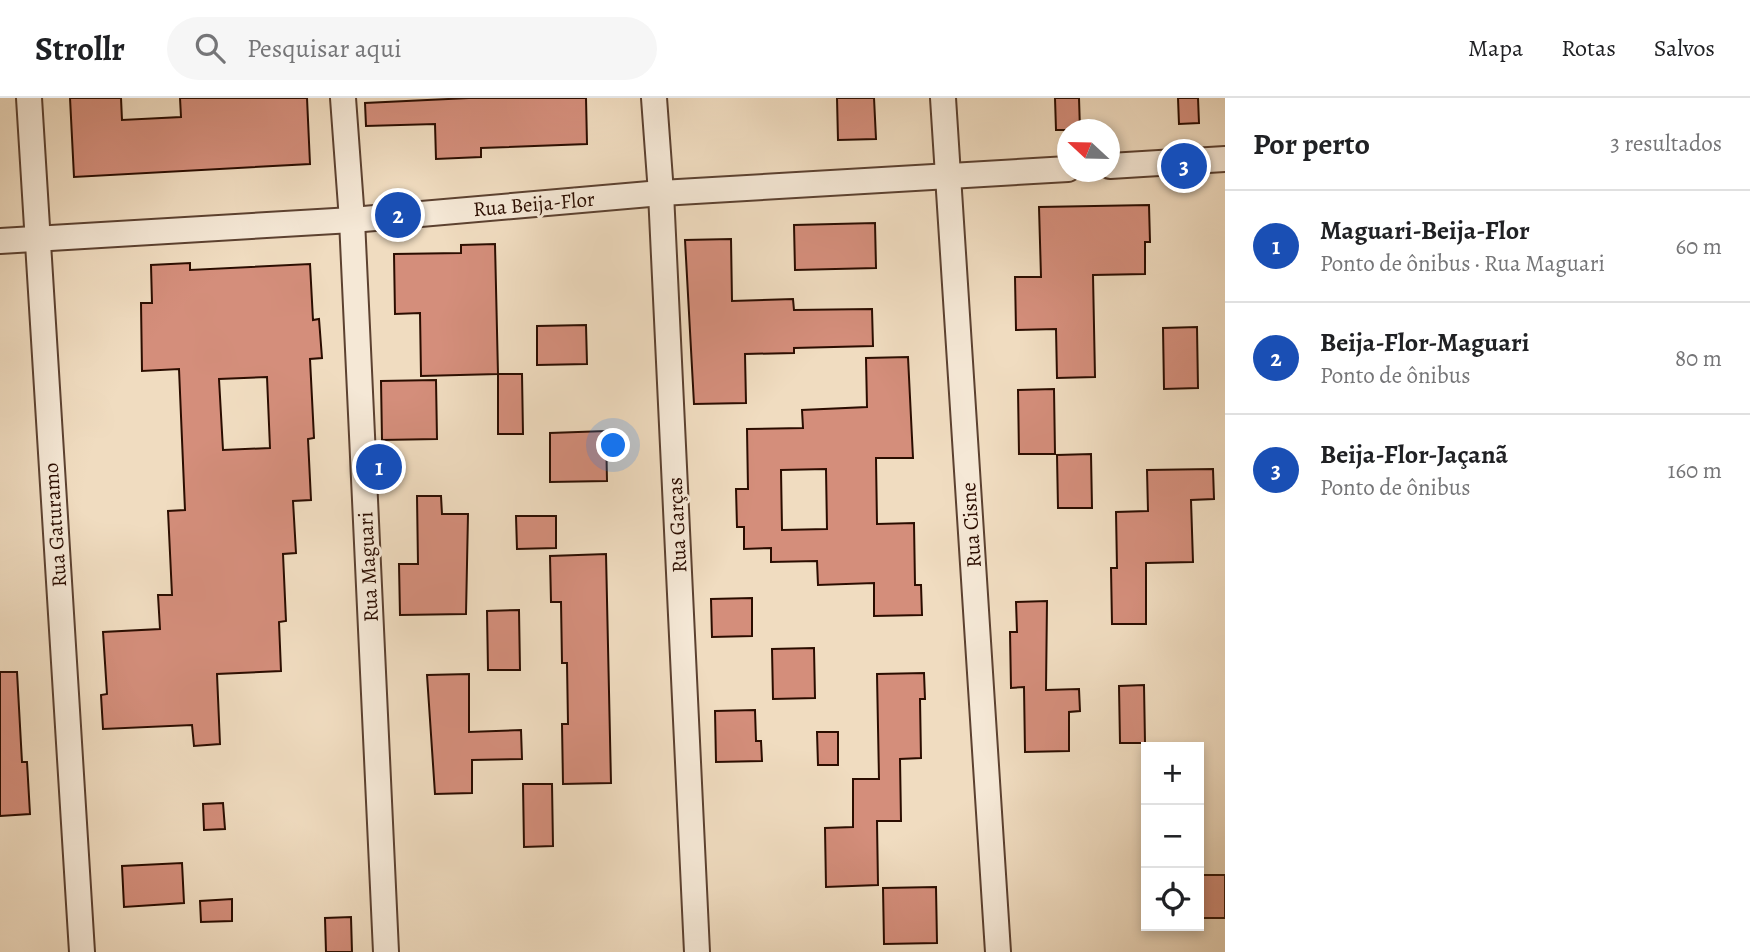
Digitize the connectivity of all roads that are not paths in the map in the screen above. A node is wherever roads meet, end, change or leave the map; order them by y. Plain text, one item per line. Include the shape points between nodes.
1 (29, 98) edge
2 (343, 98) edge
3 (654, 98) edge
4 (943, 98) edge
5 (1225, 159) edge
6 (1120, 165) edge
7 (1057, 170) edge
8 (948, 177) junction
9 (661, 193) junction
10 (352, 220) junction
11 (36, 239) junction
12 (0, 241) edge
13 (82, 952) edge
14 (386, 952) edge
15 (697, 952) edge
16 (998, 952) edge

1 - 11 street, Rua Gaturamo
2 - 10 street, Rua Maguari
3 - 9 street, Rua Garças
4 - 8 street, Rua Cisne
5 - 6 street
7 - 8 street, Rua Beija-Flor
8 - 9 street, Rua Beija-Flor
8 - 16 street, Rua Cisne
9 - 10 street, Rua Beija-Flor
9 - 15 street, Rua Garças
10 - 11 street, Rua Beija-Flor
10 - 14 street, Rua Maguari
11 - 12 street, Rua Beija-Flor
11 - 13 street, Rua Gaturamo

